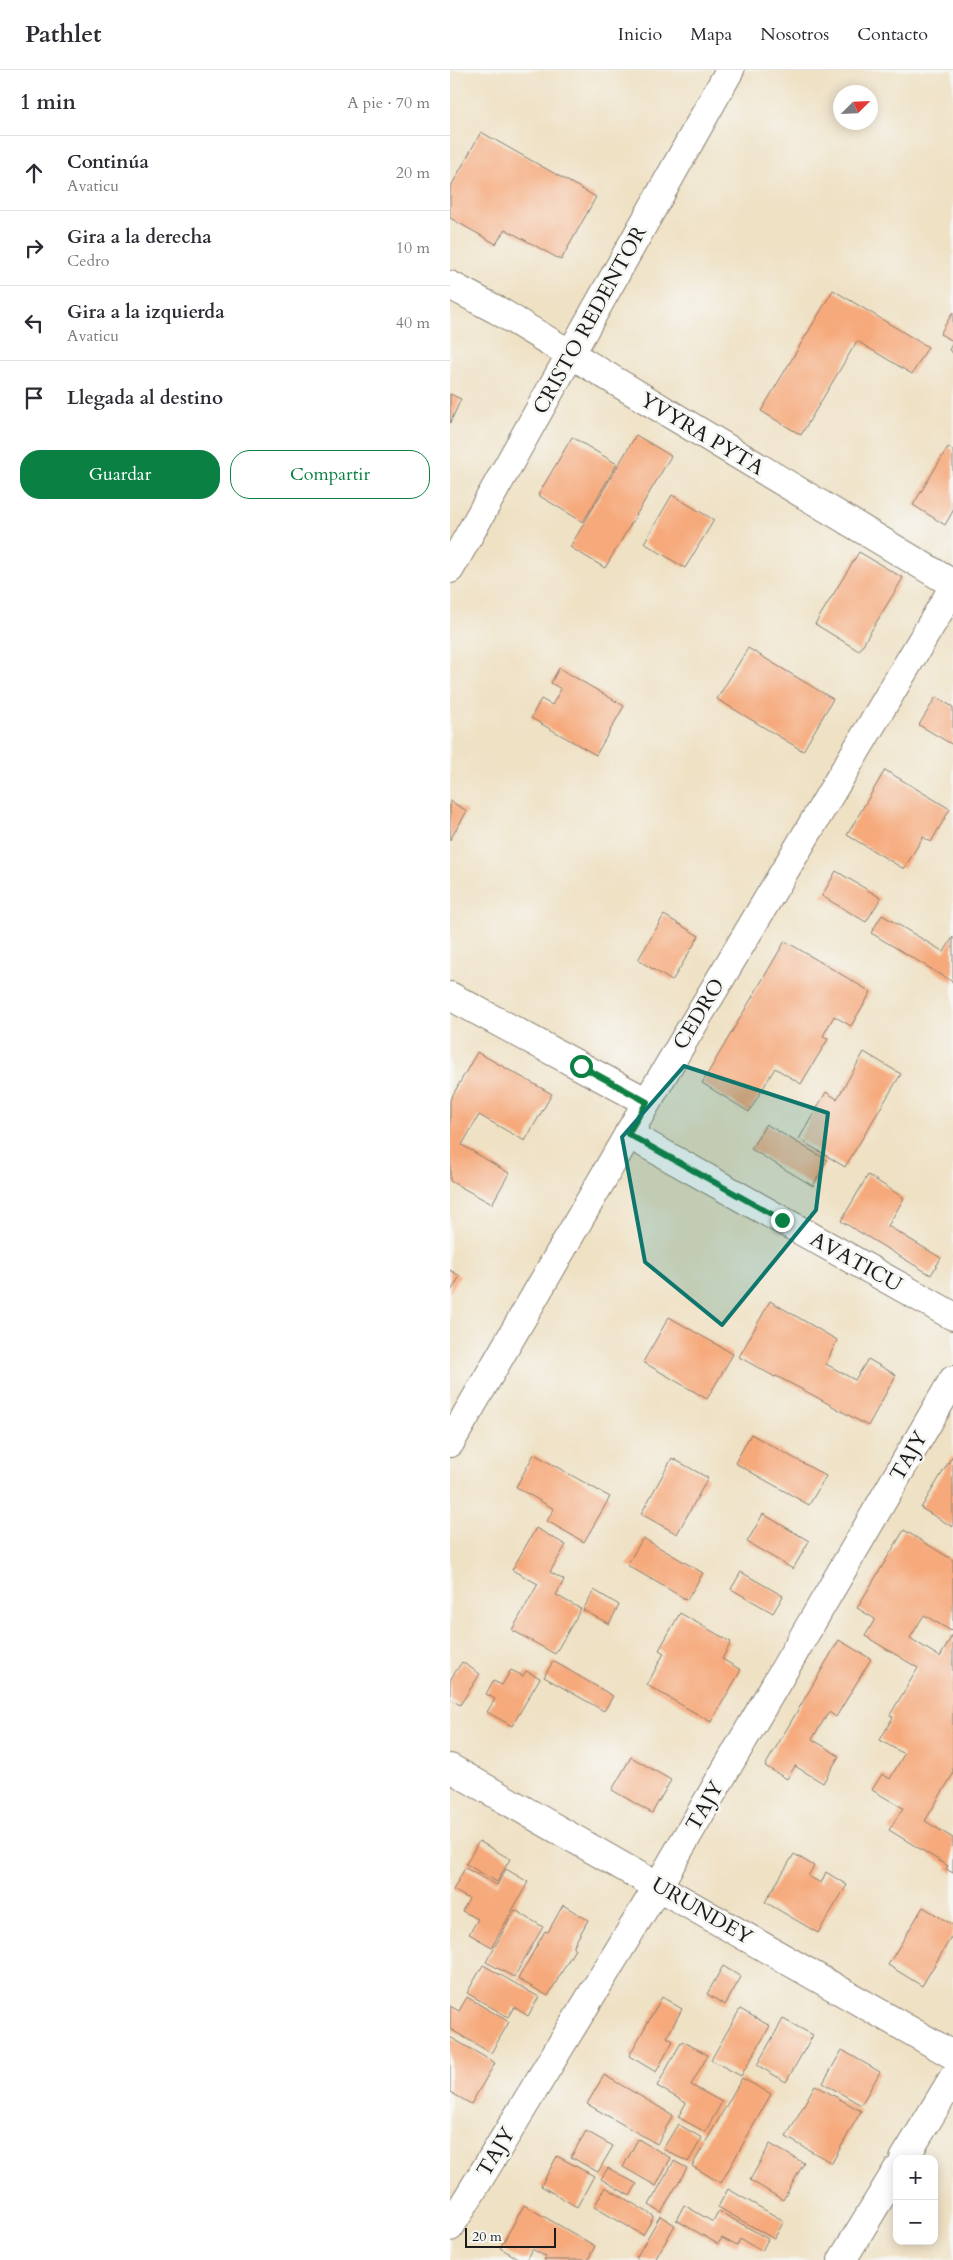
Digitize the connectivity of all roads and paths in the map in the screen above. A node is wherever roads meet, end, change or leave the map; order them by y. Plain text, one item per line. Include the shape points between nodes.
1 (730, 70) edge
2 (450, 285) edge
3 (570, 354) junction
4 (450, 569) edge
5 (953, 584) edge
6 (953, 588) edge
7 (450, 996) edge
8 (647, 1102) junction
9 (628, 1134) junction
10 (953, 1316) edge
11 (953, 1380) edge
12 (450, 1443) edge
13 (450, 1768) edge
14 (658, 1886) junction
15 (953, 2055) edge
16 (953, 2078) edge
17 (906, 2155) edge
18 (893, 2177) edge
19 (450, 2227) edge
20 (842, 2260) edge

1 - 3 street, CRISTO REDENTOR
2 - 3 street, YVYRA PYTA
3 - 4 street, CRISTO REDENTOR
3 - 5 street, YVYRA PYTA
6 - 8 street, CEDRO
7 - 8 street
8 - 9 street, CEDRO
9 - 10 street, AVATICU
9 - 12 street, CEDRO
11 - 14 street, TAJY
13 - 14 street, URUNDEY
14 - 15 street, URUNDEY
14 - 19 street, TAJY
16 - 17 street
18 - 20 street

